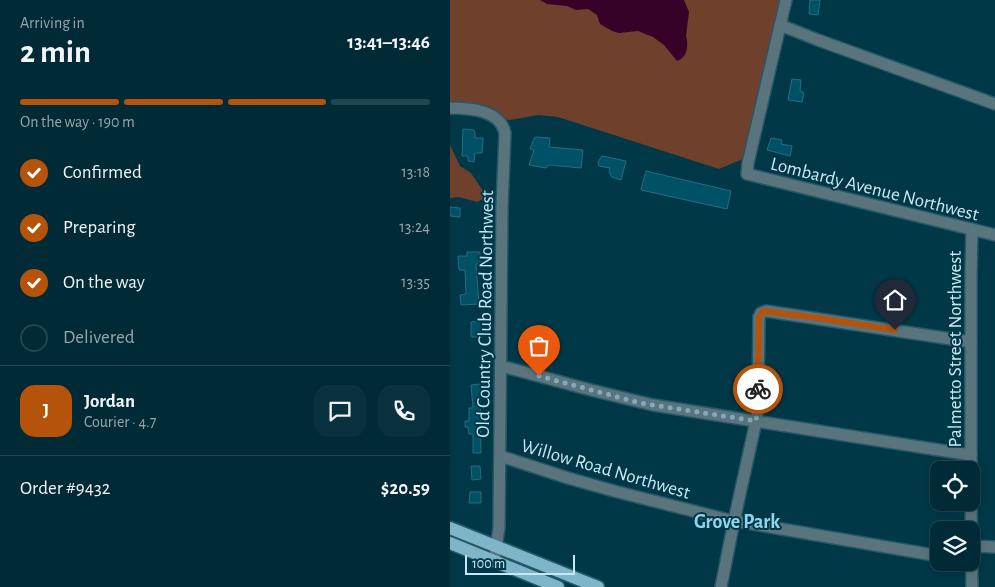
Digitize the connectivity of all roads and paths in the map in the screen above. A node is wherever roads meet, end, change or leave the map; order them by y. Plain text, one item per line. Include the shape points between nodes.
1 (786, 0) edge
2 (780, 25) junction
3 (995, 104) edge
4 (450, 108) edge
5 (972, 229) junction
6 (995, 235) edge
7 (971, 342) junction
8 (501, 366) junction
9 (756, 421) junction
10 (971, 455) junction
11 (500, 456) junction
12 (971, 461) edge
13 (734, 521) junction
14 (450, 528) edge
15 (450, 543) edge
16 (497, 546) junction
17 (980, 546) edge
18 (995, 547) edge
19 (930, 554) edge
20 (494, 561) junction
21 (971, 571) edge
22 (558, 587) edge
23 (598, 587) edge
24 (721, 587) edge
25 (972, 587) edge

1 - 2 street
2 - 3 street
2 - 5 street, Lombardy Avenue Northwest via 747,174
4 - 8 street, Old Country Club Road Northwest via 493,116 501,123 505,134
5 - 6 street, Lombardy Avenue Northwest
5 - 7 street, Palmetto Street Northwest
7 - 9 street via 766,311 759,317
7 - 10 street, Palmetto Street Northwest
8 - 9 street via 640,403
8 - 11 street, Old Country Club Road Northwest
9 - 10 street
9 - 13 street
10 - 12 street, Palmetto Street Northwest
11 - 13 street, Willow Road Northwest via 614,491
11 - 16 street, Old Country Club Road Northwest
13 - 19 street, Willow Road Northwest
13 - 24 street
14 - 16 main road
15 - 20 main road
16 - 20 street, Old Country Club Road Northwest
16 - 23 main road
17 - 18 street
20 - 22 main road
21 - 25 street

